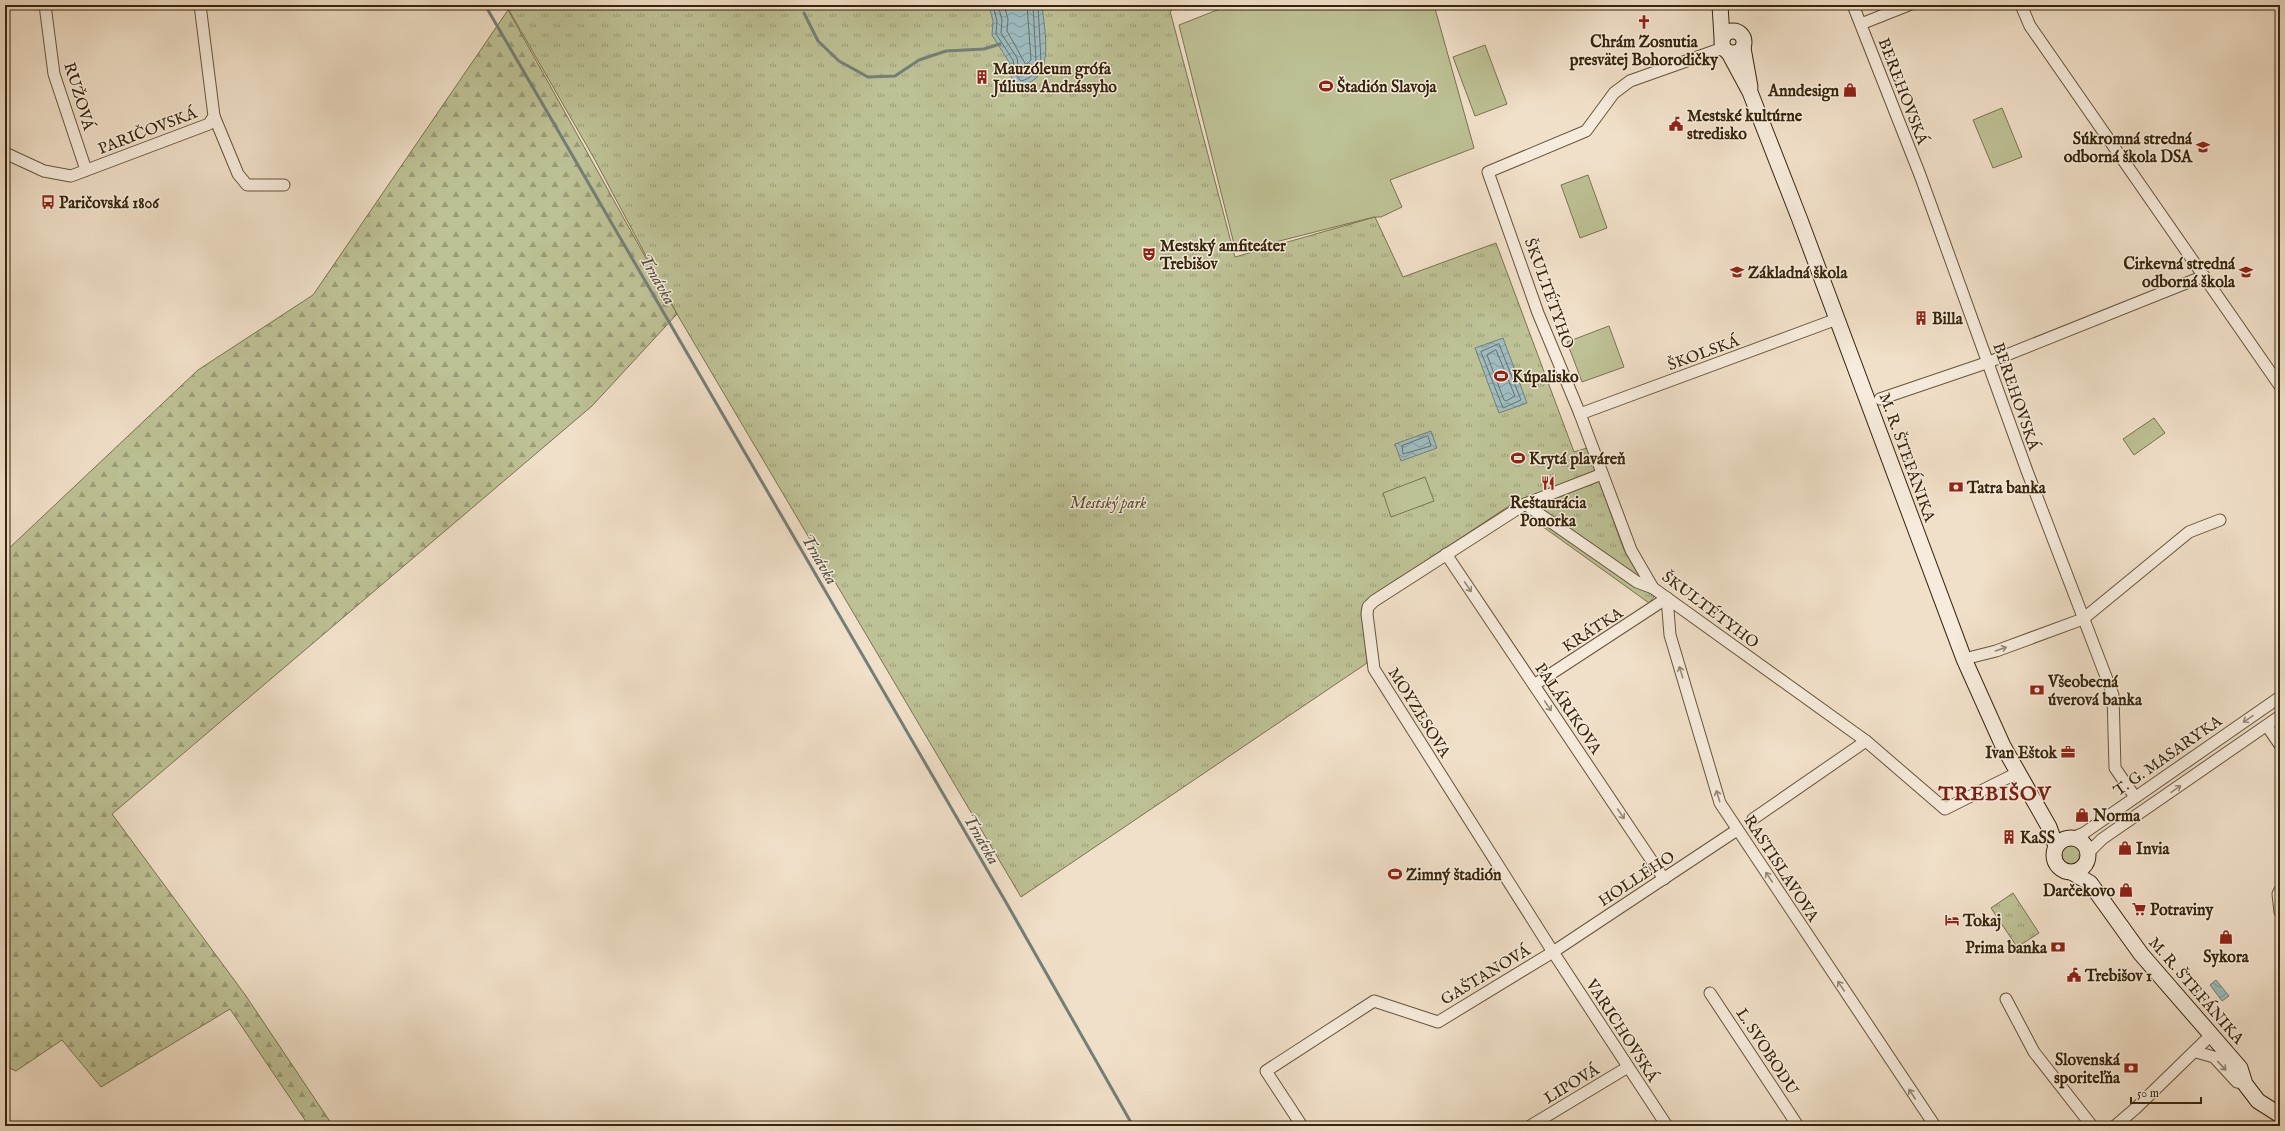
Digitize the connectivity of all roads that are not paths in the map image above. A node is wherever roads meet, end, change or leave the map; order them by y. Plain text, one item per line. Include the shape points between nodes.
1 (45, 5) edge
2 (200, 5) edge
3 (1721, 5) edge
4 (1853, 5) edge
5 (1909, 5) edge
6 (2021, 5) edge
7 (1861, 24) junction
8 (1729, 47) junction
9 (214, 116) junction
10 (5, 153) edge
11 (86, 170) junction
12 (284, 184) dead end
13 (2204, 276) junction
14 (1837, 319) junction
15 (1989, 362) junction
16 (2279, 383) edge
17 (1880, 399) dead end
18 (1580, 414) junction
19 (1602, 474) junction
20 (1525, 504) junction
21 (2220, 520) dead end
22 (1446, 554) junction
23 (1653, 588) junction
24 (1667, 598) junction
25 (2083, 619) junction
26 (1964, 659) junction
27 (1534, 685) junction
28 (2280, 697) edge
29 (2280, 716) edge
30 (2266, 726) junction
31 (2228, 733) junction
32 (1866, 741) junction
33 (2280, 745) edge
34 (2237, 746) junction
35 (2017, 773) junction
36 (2139, 795) junction
37 (2152, 805) junction
38 (1753, 819) dead end
39 (1737, 830) junction
40 (2065, 841) junction
41 (2087, 858) junction
42 (2073, 873) junction
43 (1664, 879) junction
44 (2090, 883) junction
45 (2279, 892) edge
46 (2280, 912) edge
47 (1553, 952) junction
48 (1710, 993) dead end
49 (2006, 999) dead end
50 (2211, 1035) junction
51 (2196, 1052) junction
52 (1628, 1067) junction
53 (2245, 1084) junction
54 (2280, 1115) edge
55 (1302, 1126) edge
56 (1530, 1126) edge
57 (1667, 1126) edge
58 (1798, 1126) edge
59 (1935, 1126) edge
60 (2092, 1126) edge
61 (2115, 1126) edge

1 - 11 street, RUŽOVÁ via 54,74
2 - 9 street, PARIČOVSKÁ
3 - 8 street, M. R. ŠTEFÁNIKA
3 - 8 street, M. R. ŠTEFÁNIKA via 1744,39
4 - 7 street, BEREHOVSKÁ
5 - 7 street
6 - 13 street via 2030,26
7 - 15 street, BEREHOVSKÁ
8 - 14 street, M. R. ŠTEFÁNIKA via 1750,92
8 - 18 street, ŠKULTÉTYHO via 1630,81 1614,93 1586,131 1488,172 1538,313
9 - 11 street, PARIČOVSKÁ via 209,124
9 - 12 street via 238,174 247,185
10 - 11 street, PARIČOVSKÁ via 44,171 71,176
13 - 15 street
13 - 16 street
14 - 18 street, ŠKOLSKÁ
14 - 26 street, M. R. ŠTEFÁNIKA
15 - 17 street
15 - 25 street, BEREHOVSKÁ
18 - 19 street, ŠKULTÉTYHO
19 - 20 street, MOYZESOVA
19 - 23 street, ŠKULTÉTYHO via 1631,550
20 - 22 street, MOYZESOVA
20 - 23 street via 1637,582
21 - 25 street via 2189,532
22 -> 27 street, PALÁRIKOVA
22 - 47 street, MOYZESOVA via 1368,607 1374,669
23 - 24 street, ŠKULTÉTYHO
24 - 27 street, KRÁTKA
24 - 32 street, ŠKULTÉTYHO
39 -> 24 street, RASTISLAVOVA via 1720,803 1670,635
26 -> 25 street via 1996,651
25 - 36 street, BEREHOVSKÁ via 2113,695 2115,768
26 - 35 street, M. R. ŠTEFÁNIKA
27 -> 43 street, PALÁRIKOVA
28 -> 31 street, T. G. MASARYKA
29 - 30 street, T. G. MASARYKA
30 - 33 street
30 - 34 street, T. G. MASARYKA
31 - 34 street
31 - 36 street, T. G. MASARYKA
32 - 35 street, ŠKULTÉTYHO via 1945,809
32 - 38 street
37 -> 34 street, T. G. MASARYKA
35 - 40 street, M. R. ŠTEFÁNIKA via 2049,827
36 - 37 street, BEREHOVSKÁ
36 - 40 street, T. G. MASARYKA via 2084,833
37 - 41 street, T. G. MASARYKA via 2102,839
39 - 43 street, HOLLÉHO
59 -> 39 street, RASTISLAVOVA
40 - 41 street via 2083,843
40 - 42 street via 2053,853 2056,865
41 - 42 street via 2079,871
41 - 44 street, M. R. ŠTEFÁNIKA
42 - 44 street, M. R. ŠTEFÁNIKA
43 - 47 street, HOLLÉHO
44 - 50 street, M. R. ŠTEFÁNIKA via 2141,954
45 - 46 street
47 - 52 street, VARICHOVSKÁ
47 - 55 street, GAŠTANOVÁ via 1438,1022 1374,1001 1266,1071
48 - 58 street, L. SVOBODU
49 - 60 street via 2034,1052
50 - 51 street
50 - 53 street, M. R. ŠTEFÁNIKA via 2240,1068
51 -> 53 street via 2214,1057 2237,1082
51 - 61 street
52 - 56 street, LIPOVÁ
52 - 57 street, VARICHOVSKÁ
53 - 54 street, M. R. ŠTEFÁNIKA via 2258,1101

